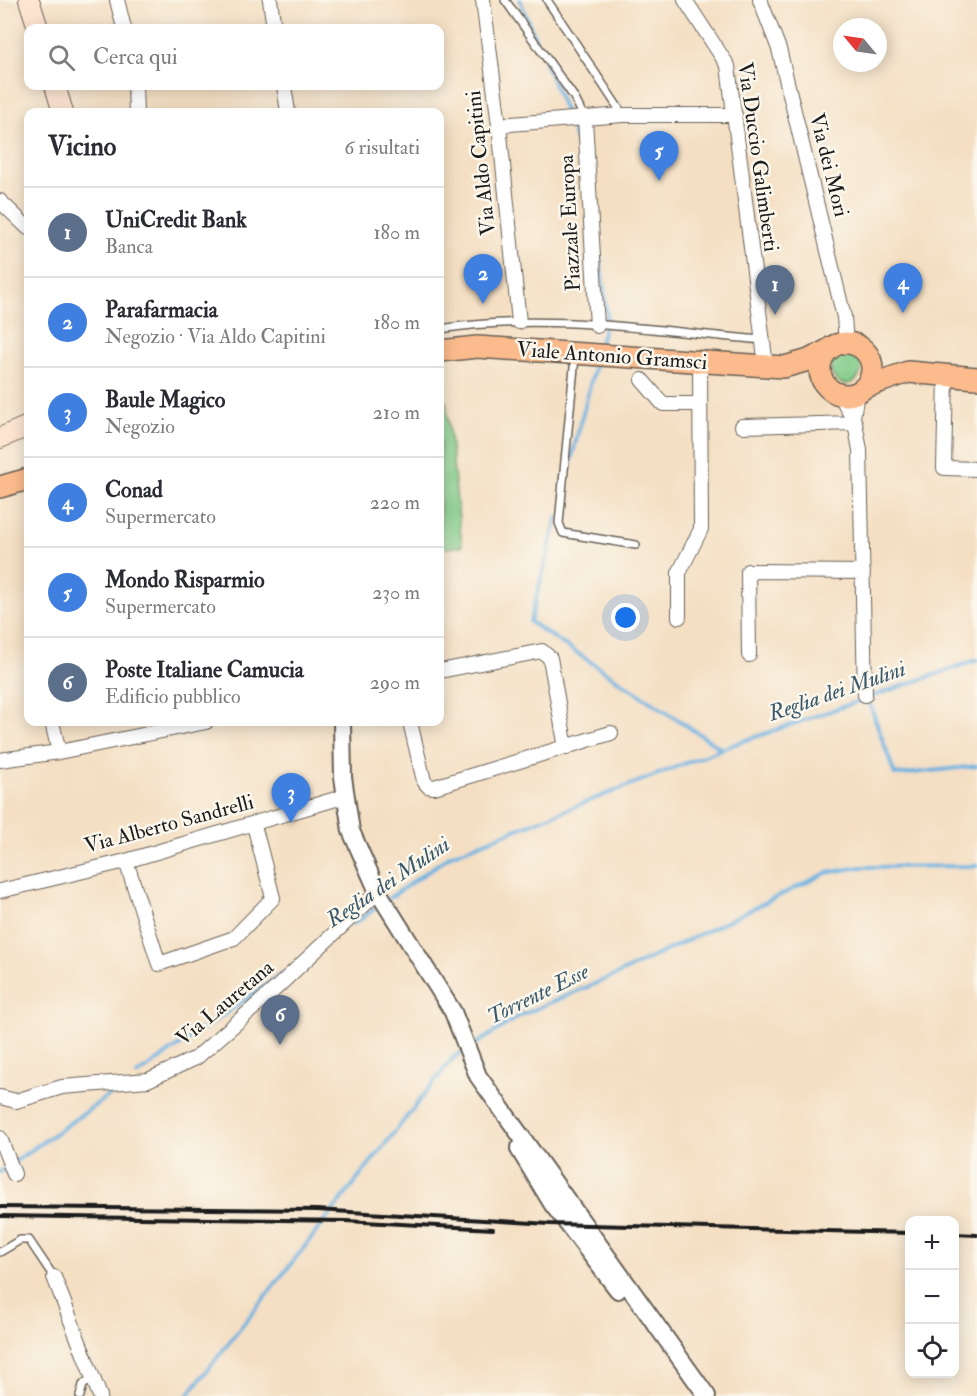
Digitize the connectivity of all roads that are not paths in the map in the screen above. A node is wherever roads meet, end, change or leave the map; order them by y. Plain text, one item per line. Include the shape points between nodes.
1 (29, 0) edge
2 (117, 0) edge
3 (270, 0) edge
4 (483, 0) edge
5 (505, 0) edge
6 (547, 0) edge
7 (685, 0) edge
8 (760, 0) edge
9 (37, 24) edge
10 (123, 24) edge
11 (273, 24) edge
12 (56, 90) edge
13 (135, 90) edge
14 (285, 90) edge
15 (62, 108) edge
16 (136, 108) edge
17 (287, 108) edge
18 (623, 115) junction
19 (735, 115) junction
20 (585, 119) junction
21 (499, 125) junction
22 (0, 201) edge
23 (24, 224) edge
24 (519, 322) junction
25 (597, 326) junction
26 (444, 329) edge
27 (762, 340) junction
28 (838, 346) junction
29 (444, 351) edge
30 (866, 353) junction
31 (575, 354) junction
32 (700, 362) junction
33 (775, 367) junction
34 (908, 372) junction
35 (946, 375) junction
36 (977, 378) edge
37 (642, 380) dead end
38 (848, 390) junction
39 (700, 404) junction
40 (854, 420) junction
41 (742, 426) dead end
42 (24, 428) edge
43 (0, 438) edge
44 (977, 469) edge
45 (24, 479) edge
46 (0, 487) edge
47 (636, 545) dead end
48 (863, 572) junction
49 (679, 617) dead end
50 (749, 655) dead end
51 (444, 669) edge
52 (865, 695) dead end
53 (53, 726) edge
54 (186, 726) edge
55 (342, 726) edge
56 (411, 726) edge
57 (611, 733) dead end
58 (566, 748) junction
59 (59, 752) junction
60 (0, 760) edge
61 (346, 796) junction
62 (254, 825) junction
63 (126, 861) junction
64 (0, 891) edge
65 (378, 892) junction
66 (0, 1097) edge
67 (0, 1138) edge
68 (14, 1174) dead end
69 (0, 1252) edge
70 (54, 1277) joint
71 (93, 1376) junction
72 (80, 1396) edge
73 (100, 1396) edge
74 (707, 1396) edge

1 - 9 main road
2 - 10 street
3 - 11 street
4 - 21 street, Via Aldo Capitini
5 - 20 lane via 574,97
6 - 18 lane
7 - 19 street, Via Duccio Galimberti via 728,66
8 - 28 street, Via dei Mori via 779,49 844,317
12 - 15 main road
13 - 16 street
14 - 17 street
18 - 19 street
18 - 20 street
19 - 27 street, Via Duccio Galimberti
20 - 21 street
20 - 25 street, Piazzale Europa
21 - 24 street, Via Aldo Capitini
22 - 23 street
24 - 25 lane
24 - 26 lane
25 - 27 lane
27 - 33 street, Via Duccio Galimberti
28 - 30 main road via 861,348
28 - 33 main road, Viale Antonio Gramsci via 809,360
28 - 38 main road, Viale Antonio Gramsci via 821,364 820,373
29 - 31 main road, Viale Antonio Gramsci via 477,347
30 - 34 main road
30 - 38 main road via 872,366
31 - 32 main road, Viale Antonio Gramsci
31 - 47 lane via 559,523 563,533
32 - 33 main road, Viale Antonio Gramsci
32 - 39 street
33 - 38 main road, Viale Antonio Gramsci via 809,374
34 - 35 main road
34 - 38 main road
35 - 36 main road
35 - 44 street via 944,468
37 - 39 street via 663,404
38 - 40 street, Viale Antonio Gramsci
39 - 49 street via 701,529 679,573
40 - 41 street
40 - 48 street, Viale Antonio Gramsci via 860,450
42 - 43 main road
45 - 46 main road
48 - 50 street via 748,571
48 - 52 street, Viale Antonio Gramsci
51 - 58 street via 542,651 550,658
53 - 59 street
54 - 59 street
55 - 61 street
56 - 58 street via 424,781 434,787
57 - 58 street
59 - 60 street
61 - 62 street, Via Alberto Sandrelli
61 - 65 street via 351,831
62 - 63 street, Via Alberto Sandrelli
62 - 63 street via 273,898 234,938 159,964
63 - 64 street, Via Alberto Sandrelli
65 - 66 street, Via Lauretana via 196,1058 148,1080 62,1087 16,1101
65 - 74 street via 453,1012 478,1076 497,1102 522,1156 553,1205 624,1296 667,1340
67 - 68 street
69 - 70 lane via 20,1240 28,1240
70 - 71 street
71 - 72 lane
71 - 73 street

